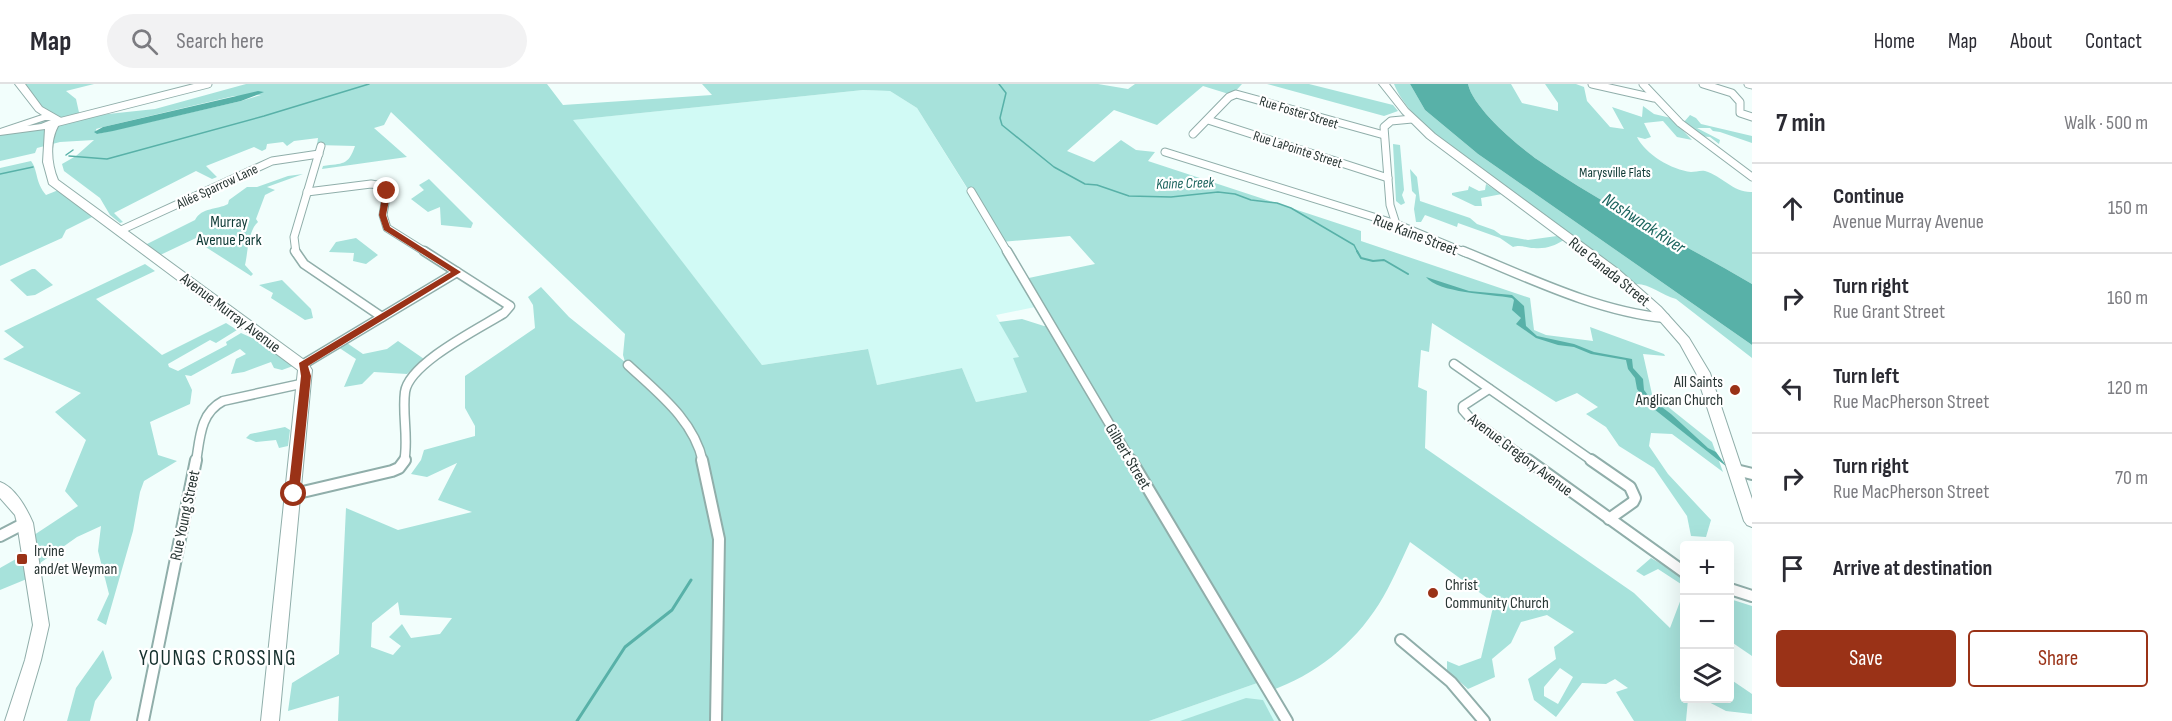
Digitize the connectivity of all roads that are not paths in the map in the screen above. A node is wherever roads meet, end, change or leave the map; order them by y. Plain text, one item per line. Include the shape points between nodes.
1 (20, 84) edge
2 (208, 84) edge
3 (1384, 84) edge
4 (1592, 84) edge
5 (1643, 84) edge
6 (1703, 84) edge
7 (1654, 98) junction
8 (39, 109) junction
9 (1752, 117) edge
10 (1412, 119) junction
11 (54, 120) junction
12 (1208, 120) junction
13 (35, 124) junction
14 (3, 132) edge
15 (1193, 134) dead end
16 (1384, 135) junction
17 (47, 136) junction
18 (1165, 152) dead end
19 (1752, 177) edge
20 (1388, 178) junction
21 (970, 191) dead end
22 (307, 192) junction
23 (1396, 224) junction
24 (119, 231) junction
25 (457, 272) junction
26 (382, 317) junction
27 (1665, 318) junction
28 (1454, 364) dead end
29 (302, 365) junction
30 (628, 365) dead end
31 (306, 383) junction
32 (1490, 389) junction
33 (1736, 470) junction
34 (1752, 474) edge
35 (0, 488) edge
36 (294, 494) junction
37 (1609, 519) junction
38 (1752, 521) edge
39 (25, 523) junction
40 (0, 536) edge
41 (1680, 569) edge
42 (1734, 590) edge
43 (1752, 596) edge
44 (1401, 640) dead end
45 (14, 721) edge
46 (143, 721) edge
47 (270, 721) edge
48 (716, 721) edge
49 (1287, 721) edge
50 (1485, 721) edge

1 - 8 street
2 - 11 street
3 - 10 street, Rue Canada Street
4 - 7 street
5 - 7 street
6 - 9 street via 1732,93 1740,102 1740,113
7 - 19 street via 1699,141
8 - 11 street
8 - 13 street
10 - 16 street via 1387,122
10 - 27 street, Rue Canada Street via 1588,252
11 - 13 street
11 - 17 street, Avenue Murray Avenue
12 - 15 street, Rue Foster Street
12 - 16 street, Rue Foster Street via 1229,97 1242,95
12 - 20 street, Rue LaPointe Street
13 - 14 street
13 - 17 street
16 - 20 street
17 - 24 street, Avenue Murray Avenue via 49,175 53,182
18 - 23 street, Rue Kaine Street
20 - 23 street
21 - 49 street, Gilbert Street
22 - 24 street, Allée Sparrow Lane via 320,150 272,161
22 - 25 street via 371,184 384,186 387,191 382,215 387,228
22 - 26 street via 294,237 298,257 308,268
23 - 27 street, Rue Kaine Street via 1566,293 1644,316
24 - 29 street, Avenue Murray Avenue
25 - 26 street
25 - 36 street via 507,302 509,308 411,377 405,389 402,465 392,471
26 - 29 street
27 - 33 street, Rue Canada Street via 1685,341 1703,373
28 - 32 street, Avenue Gregory Avenue
29 - 31 street
30 - 48 street via 678,412 699,445 719,539
31 - 36 street
31 - 46 street, Rue Young Street via 223,401 205,415
32 - 37 street, Avenue Gregory Avenue via 1630,487 1633,502
32 - 37 street, Avenue Gregory Avenue via 1465,403 1465,414
33 - 34 street
33 - 38 street, Rue Canada Street
35 - 39 street via 21,512
36 - 47 street
37 - 41 street, Avenue Gregory Avenue
39 - 40 street
39 - 45 street via 40,625
42 - 43 street
44 - 50 street via 1451,682

